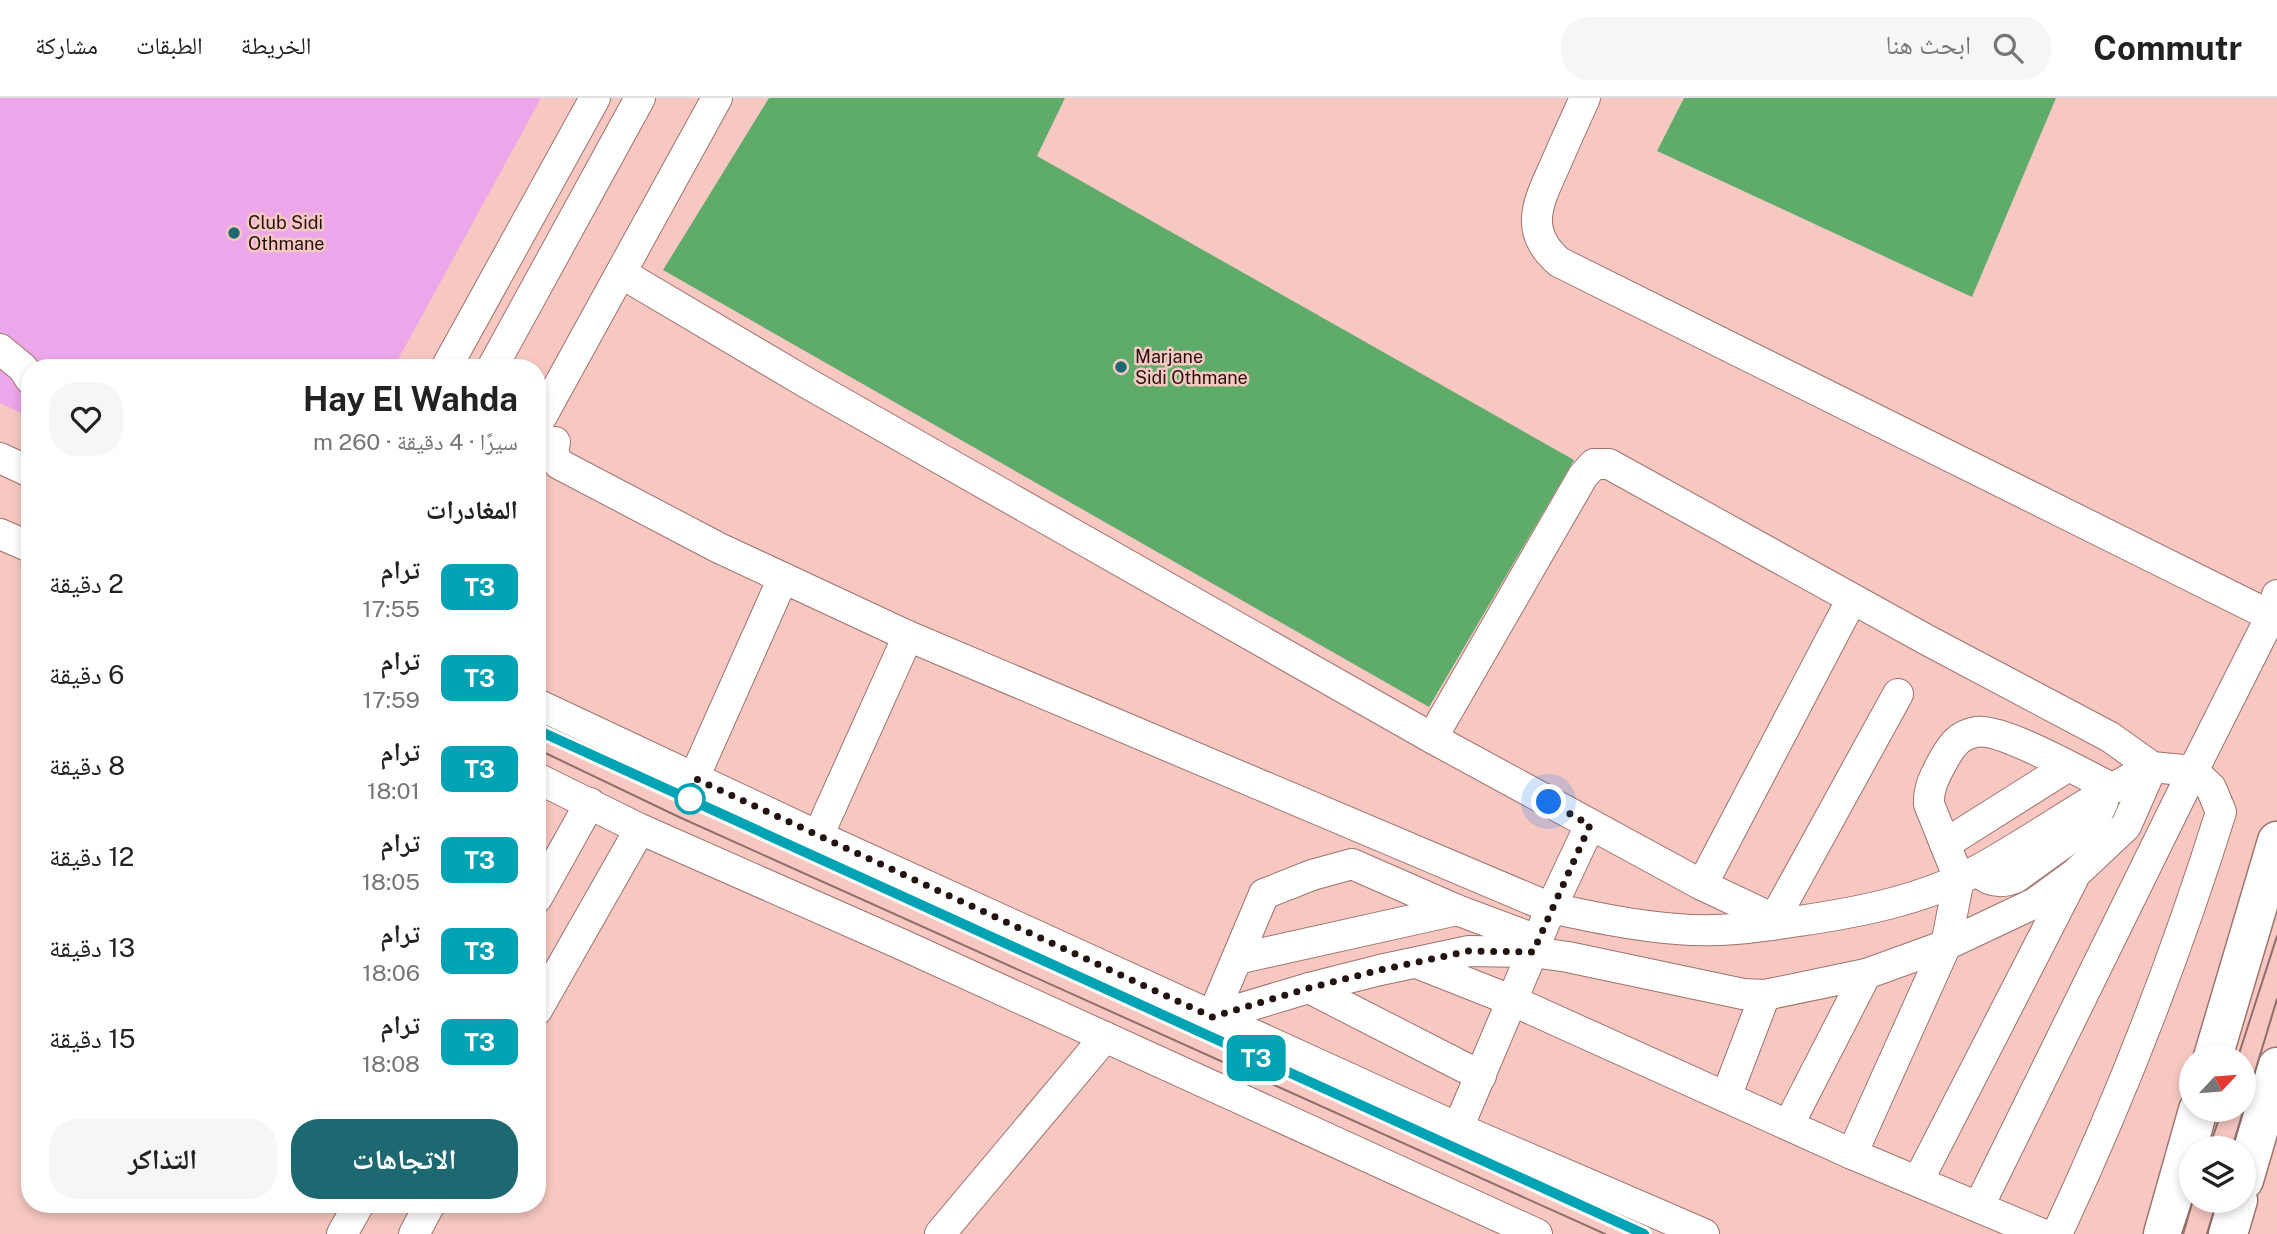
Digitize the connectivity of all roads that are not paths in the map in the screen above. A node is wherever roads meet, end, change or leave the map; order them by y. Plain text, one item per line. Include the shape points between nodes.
1 (595, 98) edge
2 (640, 98) edge
3 (717, 98) edge
4 (1585, 98) edge
5 (621, 273) junction
6 (0, 349) edge
7 (451, 359) edge
8 (497, 359) edge
9 (21, 366) edge
10 (546, 434) edge
11 (0, 458) edge
12 (21, 468) edge
13 (0, 534) edge
14 (21, 543) edge
15 (783, 578) junction
16 (1852, 598) junction
17 (2274, 606) edge
18 (908, 636) junction
19 (1898, 694) dead end
20 (546, 708) edge
21 (1432, 738) junction
22 (2067, 766) junction
23 (2152, 767) junction
24 (2193, 771) junction
25 (694, 778) junction
26 (546, 782) edge
27 (2107, 790) junction
28 (590, 803) junction
29 (1590, 825) junction
30 (640, 829) junction
31 (818, 836) junction
32 (2277, 841) edge
33 (1945, 845) junction
34 (2076, 874) junction
35 (1968, 875) junction
36 (546, 882) edge
37 (1702, 885) junction
38 (1551, 908) junction
39 (1457, 910) junction
40 (1772, 922) junction
41 (1946, 945) junction
42 (1535, 946) junction
43 (1237, 959) junction
44 (1416, 963) junction
45 (1866, 974) junction
46 (1309, 988) junction
47 (546, 994) edge
48 (1765, 995) junction
49 (1513, 1002) junction
50 (1212, 1017) junction
51 (1105, 1037) junction
52 (2217, 1045) edge
53 (2277, 1067) edge
54 (1480, 1076) junction
55 (1726, 1097) junction
56 (2195, 1122) edge
57 (1789, 1124) junction
58 (1458, 1128) junction
59 (2256, 1139) edge
60 (1852, 1154) junction
61 (1918, 1181) junction
62 (1979, 1206) junction
63 (354, 1213) edge
64 (425, 1213) edge
65 (2234, 1213) edge
66 (342, 1234) edge
67 (414, 1234) edge
68 (940, 1234) edge
69 (1537, 1234) edge
70 (1704, 1234) edge
71 (2042, 1234) edge
72 (2057, 1234) edge
73 (2163, 1234) edge
74 (2228, 1234) edge

1 - 7 street
2 - 8 street
3 - 5 street
4 - 17 street via 1538,205 1537,229 1559,262
5 - 10 street
5 - 21 street via 818,390
6 - 9 street
10 - 15 street via 559,464
11 - 12 street
13 - 14 street
15 - 18 street
15 - 25 street
16 - 21 street via 1609,464 1594,464
16 - 23 street via 2110,737
16 - 37 street
17 - 24 street
18 - 31 street
18 - 38 street
19 - 40 street
20 - 25 street
21 - 29 street
22 - 27 street
22 - 33 street
22 - 33 street via 1988,731 1966,734 1955,741 1928,795
23 - 24 street
23 - 27 street
23 - 34 street via 2126,826
24 - 62 street
24 - 72 street via 2211,788 2221,813 2187,920 2098,1146
25 - 31 street
26 - 28 street
27 - 35 street
28 - 30 street
28 - 36 street
29 - 37 street
29 - 38 street
30 - 47 street
30 - 51 street
31 - 50 street
32 - 52 main road
33 - 35 street
34 - 41 street via 2035,903
34 - 61 street
35 - 40 street via 1884,906
35 - 41 street
37 - 40 street
38 - 40 street via 1679,930
38 - 42 street
39 - 42 street
39 - 43 street
39 - 43 street via 1352,864 1264,894
41 - 45 street
41 - 60 street
42 - 44 street via 1469,951
42 - 48 street via 1568,957
42 - 49 street
43 - 50 street
44 - 46 street
44 - 49 street
45 - 48 street
45 - 57 street
46 - 50 street
46 - 54 street
48 - 55 street
49 - 54 street
49 - 55 street
50 - 58 street
51 - 68 street
51 - 69 street
53 - 59 main road
54 - 58 street
55 - 57 street
56 - 73 main road
57 - 60 street
58 - 70 street
60 - 61 street
61 - 62 street
62 - 71 street
63 - 66 street
64 - 67 street
65 - 74 main road

